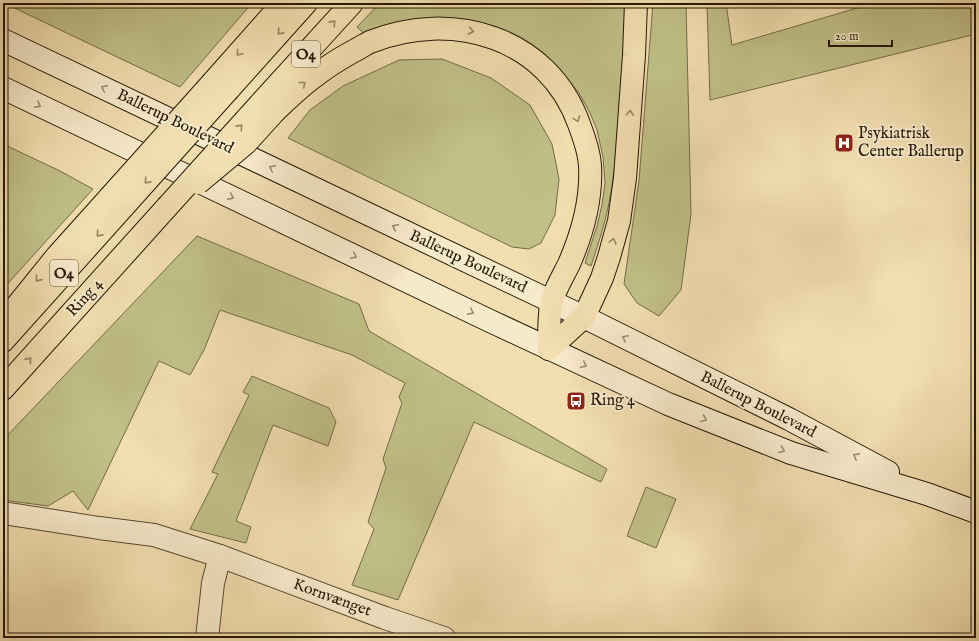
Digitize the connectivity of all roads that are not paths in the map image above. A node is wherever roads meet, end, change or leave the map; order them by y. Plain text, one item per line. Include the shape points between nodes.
1 (283, 3) edge
2 (306, 3) edge
3 (352, 3) edge
4 (636, 3) edge
5 (3, 40) edge
6 (221, 86) junction
7 (3, 88) edge
8 (268, 108) junction
9 (118, 201) junction
10 (552, 302) junction
11 (584, 317) junction
12 (3, 323) edge
13 (3, 341) edge
14 (549, 349) junction
15 (3, 389) edge
16 (927, 494) junction
17 (976, 512) edge
18 (3, 513) edge
19 (220, 556) junction
20 (207, 638) edge
21 (444, 638) edge

1 -> 6 main road
2 -> 6 main road, O4
8 -> 3 main road, O4
11 -> 4 main road via 602,278 619,221 625,178
10 -> 5 street, Ballerup Boulevard
6 -> 9 main road, O4, bridge
7 -> 14 street, Ballerup Boulevard
8 -> 10 main road via 296,91 315,75 370,42 389,36 432,29 453,29 492,37 518,49 541,65 559,85 574,109 590,163 590,191 586,217
15 -> 8 main road, Ring 4 / O4, bridge via 162,213
9 -> 12 main road via 57,256
9 -> 13 main road, O4
10 - 11 street, Ballerup Boulevard
10 - 14 main road
11 - 14 main road
16 -> 11 street, Ballerup Boulevard via 788,419
14 -> 16 street, Ballerup Boulevard via 668,404 791,454
16 - 17 street, Ballerup Boulevard
18 - 19 street, Kornvænget via 154,534
19 - 20 street via 213,583
19 - 21 street, Kornvænget

